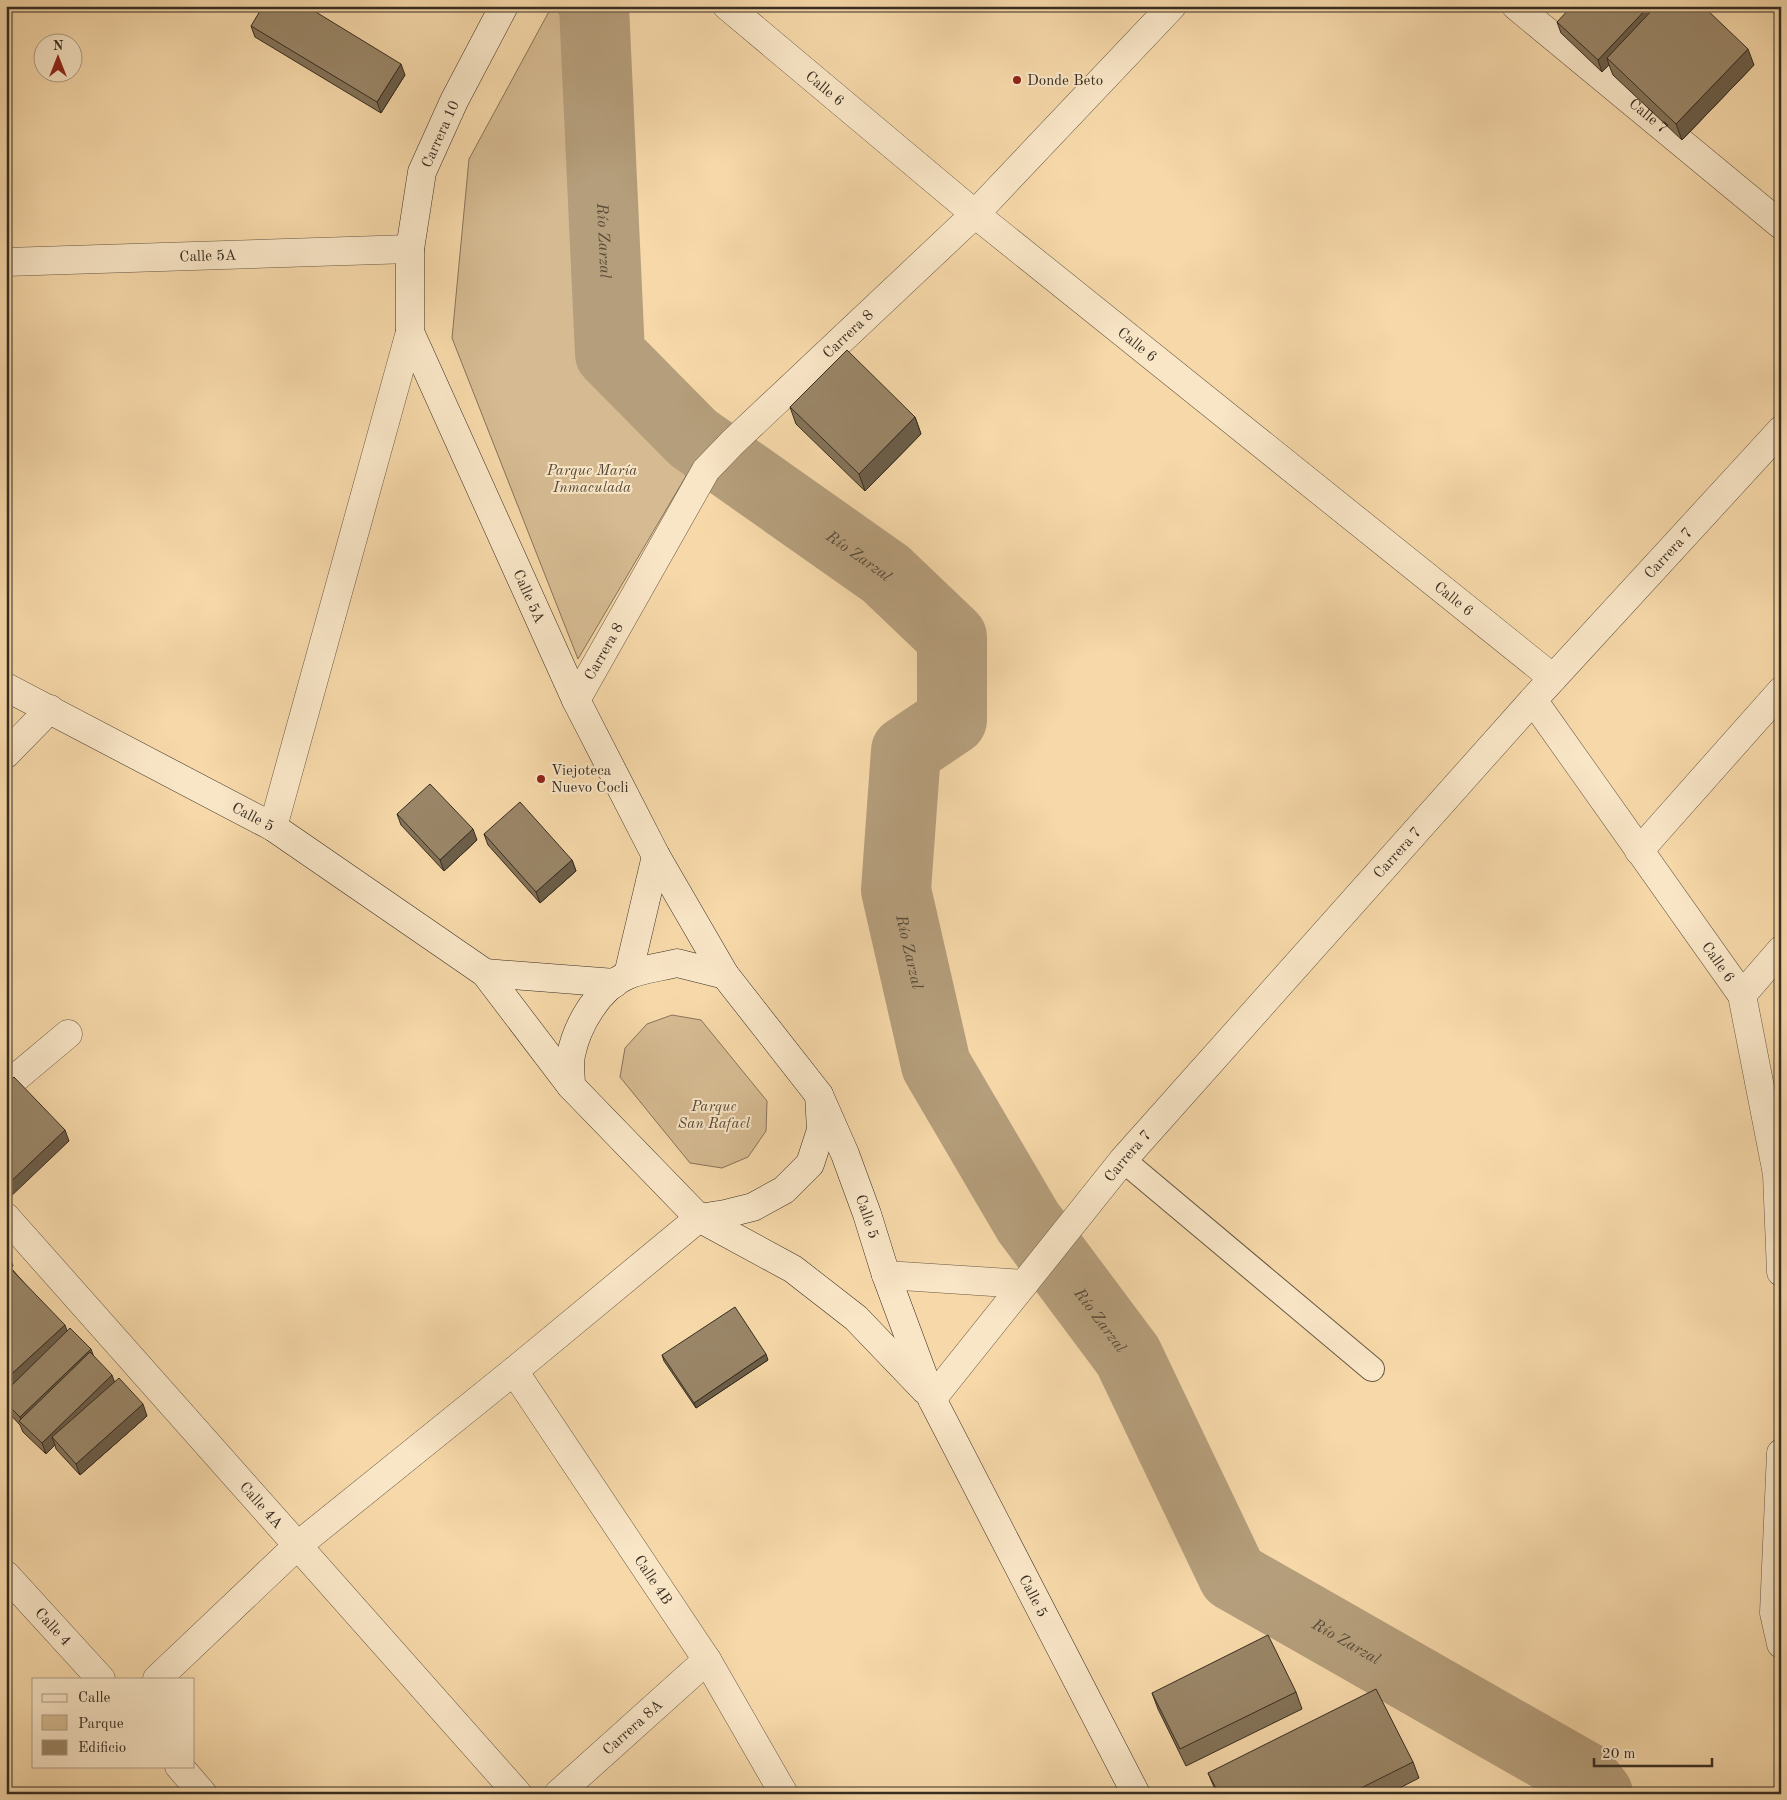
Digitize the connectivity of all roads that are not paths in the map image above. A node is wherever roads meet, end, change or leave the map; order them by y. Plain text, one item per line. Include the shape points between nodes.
1 (504, 6) edge
2 (727, 6) edge
3 (1172, 6) edge
4 (1516, 6) edge
5 (975, 214) junction
6 (1781, 225) edge
7 (410, 249) junction
8 (6, 262) edge
9 (410, 332) junction
10 (1781, 430) edge
11 (1553, 678) junction
12 (6, 686) edge
13 (1781, 692) edge
14 (576, 700) junction
15 (1533, 700) junction
16 (50, 709) junction
17 (6, 754) edge
18 (273, 827) junction
19 (1639, 851) junction
20 (656, 856) junction
21 (1781, 950) edge
22 (485, 973) junction
23 (726, 975) junction
24 (622, 979) junction
25 (1742, 995) junction
26 (68, 1034) dead end
27 (6, 1086) edge
28 (571, 1086) junction
29 (818, 1094) junction
30 (1122, 1160) junction
31 (6, 1217) edge
32 (699, 1218) junction
33 (1781, 1272) edge
34 (886, 1276) junction
35 (1029, 1277) junction
36 (1372, 1370) dead end
37 (514, 1372) junction
38 (932, 1399) junction
39 (1781, 1453) edge
40 (297, 1546) junction
41 (6, 1575) edge
42 (1781, 1644) edge
43 (707, 1660) junction
44 (101, 1678) edge
45 (158, 1678) edge
46 (181, 1768) edge
47 (203, 1794) edge
48 (518, 1794) edge
49 (558, 1794) edge
50 (784, 1794) edge
51 (1136, 1794) edge

1 - 7 street, Carrera 10 via 454,101 422,172
2 - 5 street, Calle 6
3 - 5 street, Carrera 8
4 - 6 street, Calle 7
5 - 11 street, Calle 6
5 - 14 street, Carrera 8 via 706,470
7 - 8 street, Calle 5A
7 - 9 street, Carrera 10
9 - 14 street, Calle 5A
9 - 18 street
10 - 11 street, Carrera 7
11 - 15 street, Carrera 7
12 - 16 street, Calle 5
13 - 19 street
14 - 20 street, Calle 5A
15 - 19 street, Calle 6
15 - 30 street, Carrera 7
16 - 17 street
16 - 18 street, Calle 5
18 - 22 street, Calle 5
19 - 25 street, Calle 6
20 - 23 street, Calle 5A
20 - 24 street
21 - 25 street
22 - 24 street
22 - 28 street, Calle 5
23 - 24 street via 677,964
23 - 29 street, Calle 5
24 - 28 street via 594,1003 578,1028 570,1057
25 - 33 street, Calle 6 via 1777,1174
26 - 27 street
28 - 32 street, Calle 5
29 - 32 street via 821,1130 810,1164 784,1190 754,1207
29 - 34 street, Calle 5 via 845,1154
30 - 35 street, Carrera 7
30 - 36 lane
31 - 40 street, Calle 4A
32 - 37 street
32 - 38 street, Calle 5 via 792,1269 856,1318
34 - 35 street
34 - 38 street, Calle 5
35 - 38 street, Carrera 7
37 - 40 street
37 - 43 street, Calle 4B
38 - 51 street, Calle 5
39 - 42 street via 1774,1613
40 - 45 street
40 - 48 street, Calle 4A
41 - 44 street, Calle 4
43 - 49 street, Carrera 8A
43 - 50 street, Calle 4B
46 - 47 street

